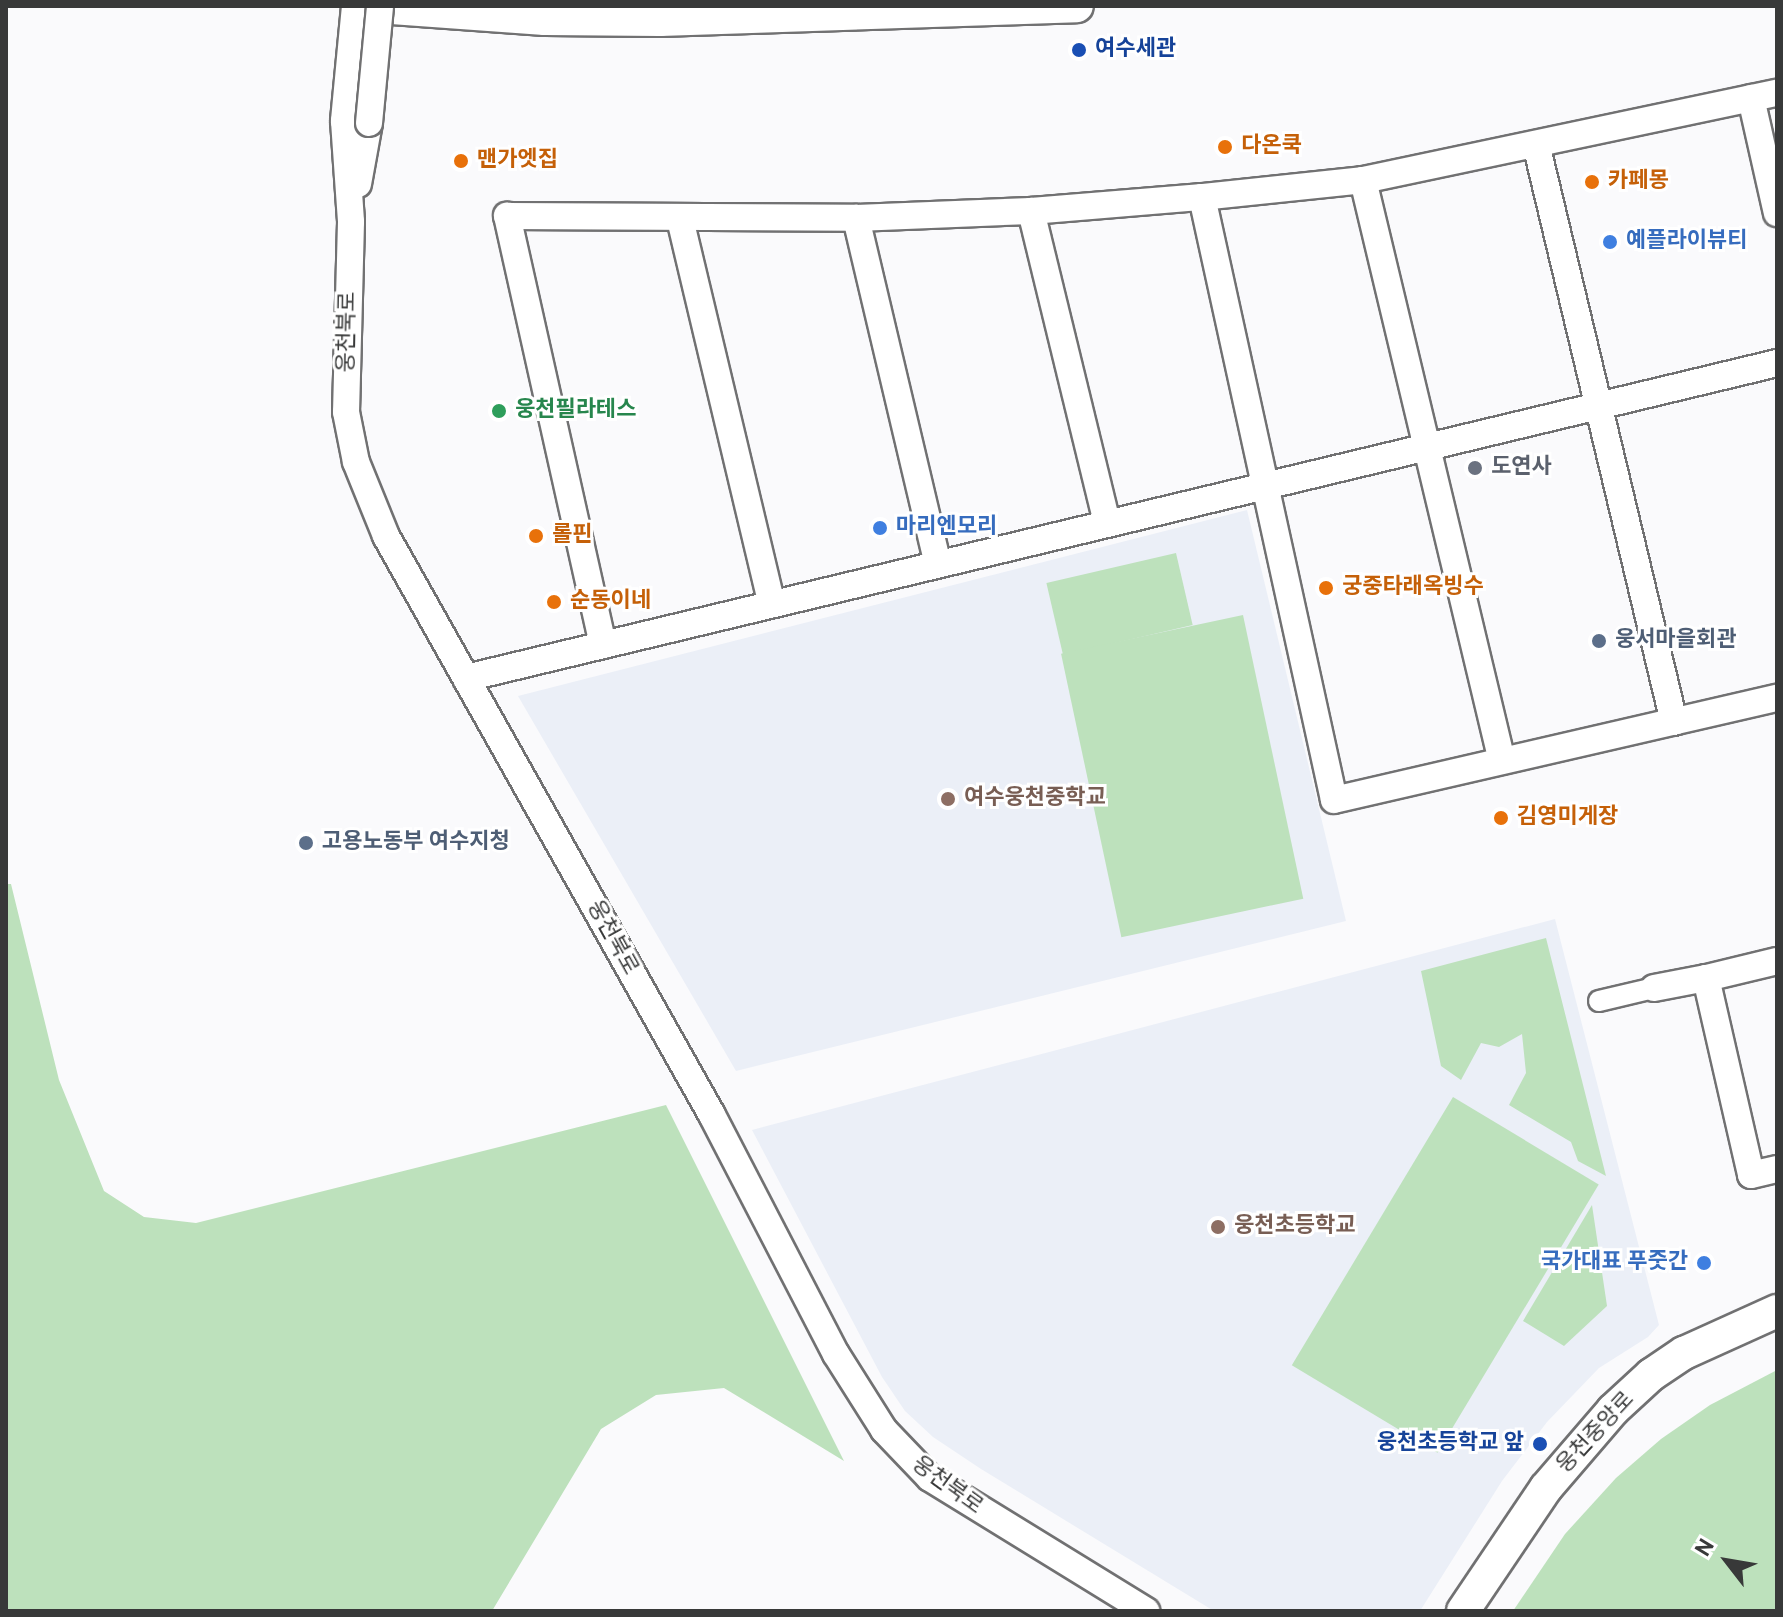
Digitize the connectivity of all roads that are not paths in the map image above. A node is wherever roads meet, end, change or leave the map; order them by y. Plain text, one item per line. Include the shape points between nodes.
1 (355, 6) edge
2 (364, 6) edge
3 (380, 6) edge
4 (1077, 6) edge
5 (1777, 93) edge
6 (1751, 98) junction
7 (356, 122) junction
8 (1536, 144) junction
9 (1363, 180) junction
10 (1202, 197) junction
11 (1031, 211) junction
12 (1777, 213) edge
13 (856, 218) junction
14 (680, 219) junction
15 (1777, 363) edge
16 (1598, 405) junction
17 (1427, 447) junction
18 (1266, 485) junction
19 (1107, 523) junction
20 (938, 564) junction
21 (772, 604) junction
22 (603, 645) junction
23 (466, 678) junction
24 (1777, 698) edge
25 (1674, 722) junction
26 (1502, 761) junction
27 (1777, 961) edge
28 (1706, 978) junction
29 (1654, 988) joint
30 (1599, 1001) dead end
31 (1777, 1169) edge
32 (1777, 1311) edge
33 (1146, 1611) edge
34 (1463, 1611) edge

1 - 7 street
2 - 4 street via 545,19 660,20
3 - 7 street, bridge
5 - 6 street
6 - 8 street
6 - 12 street
7 - 23 street, 웅천북로 via 346,412 352,445 386,536
8 - 9 street
8 - 16 street
9 - 10 street
9 - 17 street
10 - 11 street
10 - 18 street
11 - 13 street
11 - 19 street
13 - 14 street
13 - 20 street
14 - 21 street
14 - 22 street via 507,216
15 - 16 street
16 - 17 street
16 - 25 street
17 - 18 street
17 - 26 street
18 - 19 street
18 - 26 street via 1334,800
19 - 20 street
20 - 21 street
21 - 22 street
22 - 23 street
23 - 33 street, 웅천북로 via 712,1115 836,1354 884,1430 930,1478
24 - 25 street
25 - 26 street
27 - 28 street
28 - 29 street
28 - 31 street via 1751,1175
29 - 30 street
32 - 34 street, 웅천중앙로 via 1684,1353 1613,1410 1546,1488

